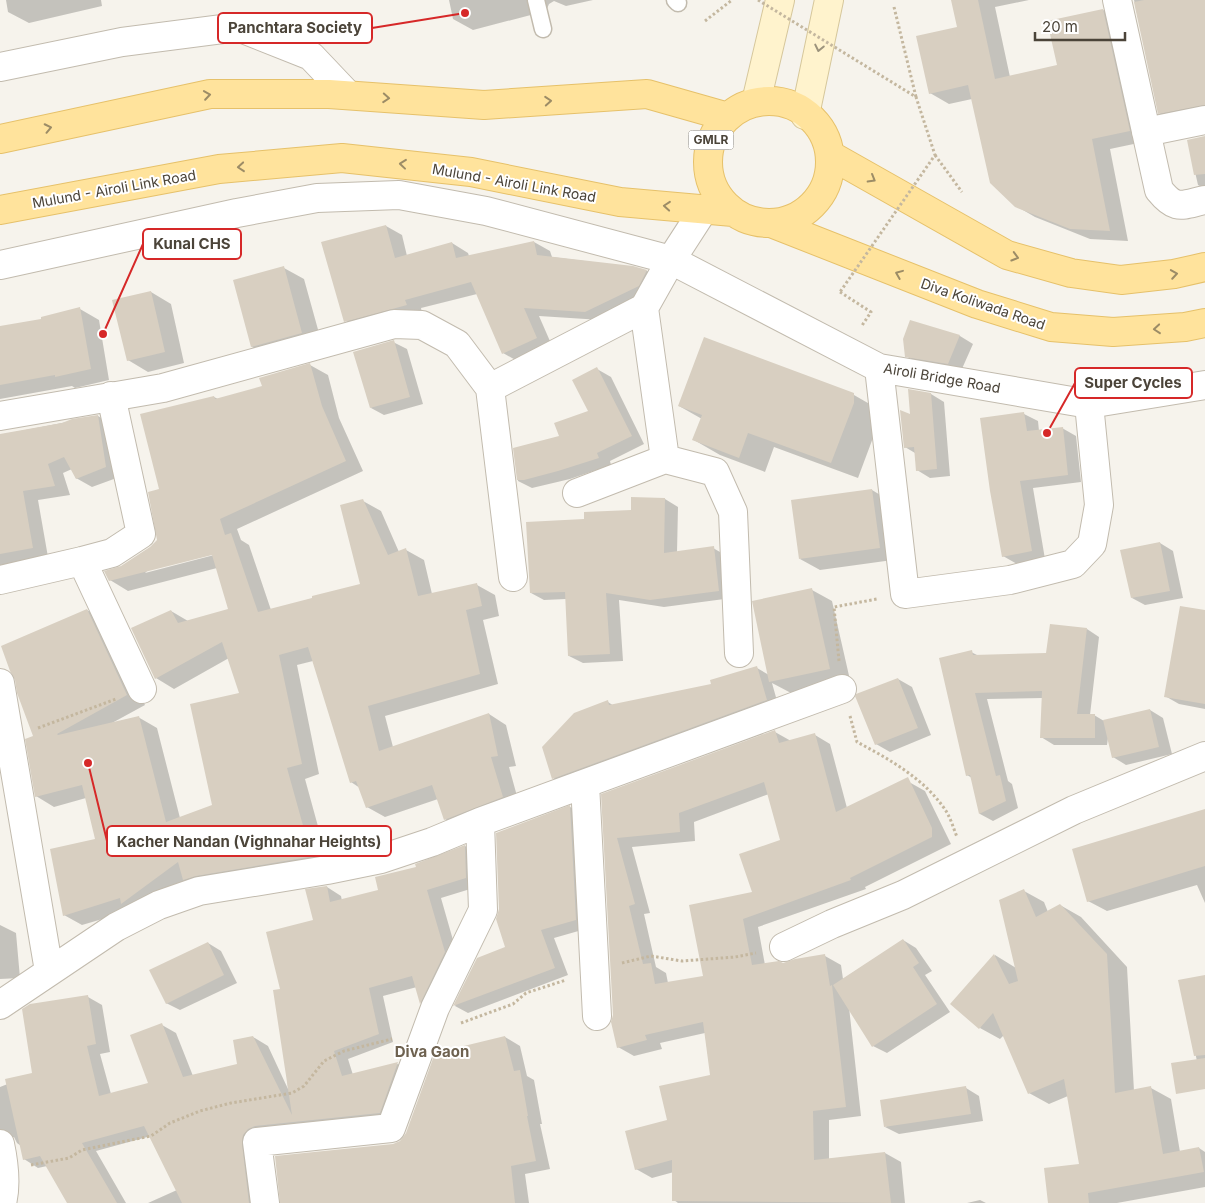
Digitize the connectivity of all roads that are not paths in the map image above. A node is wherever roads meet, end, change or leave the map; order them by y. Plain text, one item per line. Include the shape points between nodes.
1 (536, 0) edge
2 (780, 0) edge
3 (829, 0) edge
4 (1118, 0) edge
5 (543, 29) dead end
6 (0, 67) edge
7 (348, 95) junction
8 (756, 102) junction
9 (806, 115) junction
10 (728, 117) junction
11 (1205, 120) edge
12 (1146, 132) junction
13 (0, 138) edge
14 (830, 155) junction
15 (1205, 200) edge
16 (704, 209) junction
17 (0, 210) edge
18 (733, 212) junction
19 (771, 224) junction
20 (671, 260) junction
21 (0, 265) edge
22 (1205, 267) edge
23 (644, 308) junction
24 (1205, 323) edge
25 (879, 368) junction
26 (1205, 385) edge
27 (490, 388) junction
28 (111, 396) junction
29 (1089, 404) junction
30 (0, 416) edge
31 (665, 459) junction
32 (577, 492) dead end
33 (82, 562) junction
34 (513, 577) dead end
35 (0, 580) edge
36 (739, 653) dead end
37 (0, 682) edge
38 (142, 689) road end
39 (842, 689) road end
40 (1205, 756) edge
41 (585, 784) junction
42 (480, 822) junction
43 (784, 947) dead end
44 (50, 971) junction
45 (0, 1005) edge
46 (597, 1016) dead end
47 (0, 1144) edge
48 (2, 1203) edge
49 (265, 1203) edge

1 - 5 lane
2 - 8 main road
3 -> 9 main road
4 - 12 street
6 - 7 street via 122,42 238,27 312,56
7 -> 10 main road via 484,105 647,94
13 -> 7 main road via 210,94
8 - 9 main road, GMLR via 776,101 796,107
8 - 10 main road, GMLR
9 - 14 main road, GMLR via 818,126
10 - 18 main road, GMLR via 711,140 707,160 710,180 718,198
11 - 12 street
12 - 15 street via 1159,190 1168,201 1178,206
14 - 19 main road, GMLR via 829,175 822,194 809,209 791,220
14 -> 22 main road via 1007,255 1071,273 1121,280
16 -> 17 main road, Mulund - Airoli Link Road via 620,202 471,172 342,158 219,170
16 - 18 main road, Mulund - Airoli Link Road
16 - 20 street
18 - 19 main road, GMLR via 751,221
24 -> 19 main road, Diva Koliwada Road via 1113,332 1051,327 991,309
20 - 21 street, Airoli Bridge Road via 486,211 399,195 308,200 237,212
20 - 23 street
20 - 25 street, Airoli Bridge Road
23 - 27 street
23 - 31 street
25 - 29 street, Airoli Bridge Road
25 - 29 street via 905,594 1010,580 1073,564 1092,544 1100,505
26 - 29 street, Airoli Bridge Road
27 - 28 street via 458,344 422,325 394,324 163,388
27 - 34 street
28 - 30 street
28 - 33 street via 141,534 112,553
31 - 32 street
31 - 36 street via 715,472 733,512
33 - 35 street
33 - 38 street
37 - 44 street
39 - 41 street
40 - 43 street via 1074,810 903,895
41 - 42 street
41 - 46 street
42 - 44 street via 382,859 199,891 160,905 116,928
42 - 49 street via 483,910 435,1008 391,1128 257,1142
44 - 45 street
47 - 48 street via 4,1163

